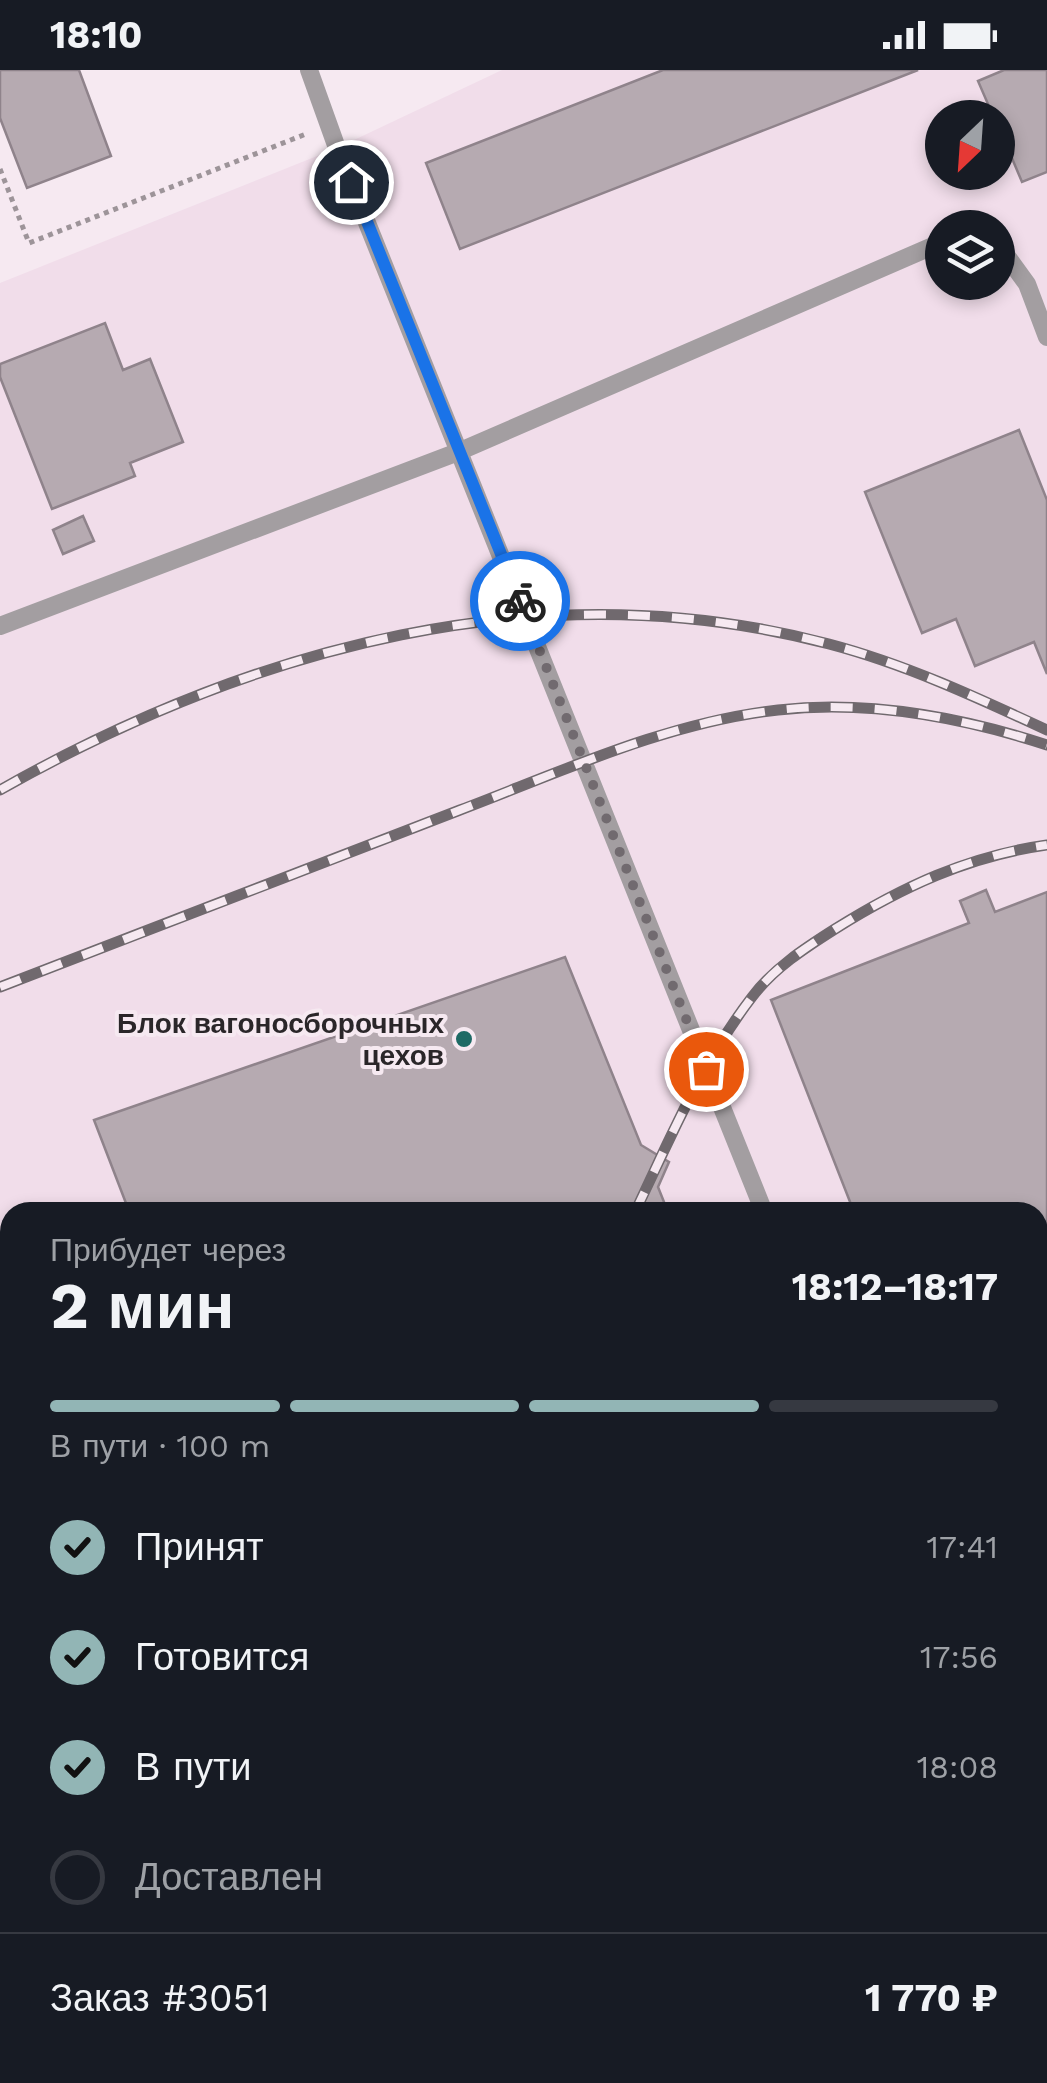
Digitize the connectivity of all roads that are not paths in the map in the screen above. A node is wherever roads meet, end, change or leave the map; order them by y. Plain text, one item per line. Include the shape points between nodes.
1 (310, 70) edge
2 (925, 249) edge
3 (1015, 267) edge
4 (1047, 337) edge
5 (458, 452) junction
6 (0, 626) edge
7 (760, 1202) edge

1 - 5 lane
2 - 5 lane
3 - 4 lane
5 - 6 lane
5 - 7 lane

